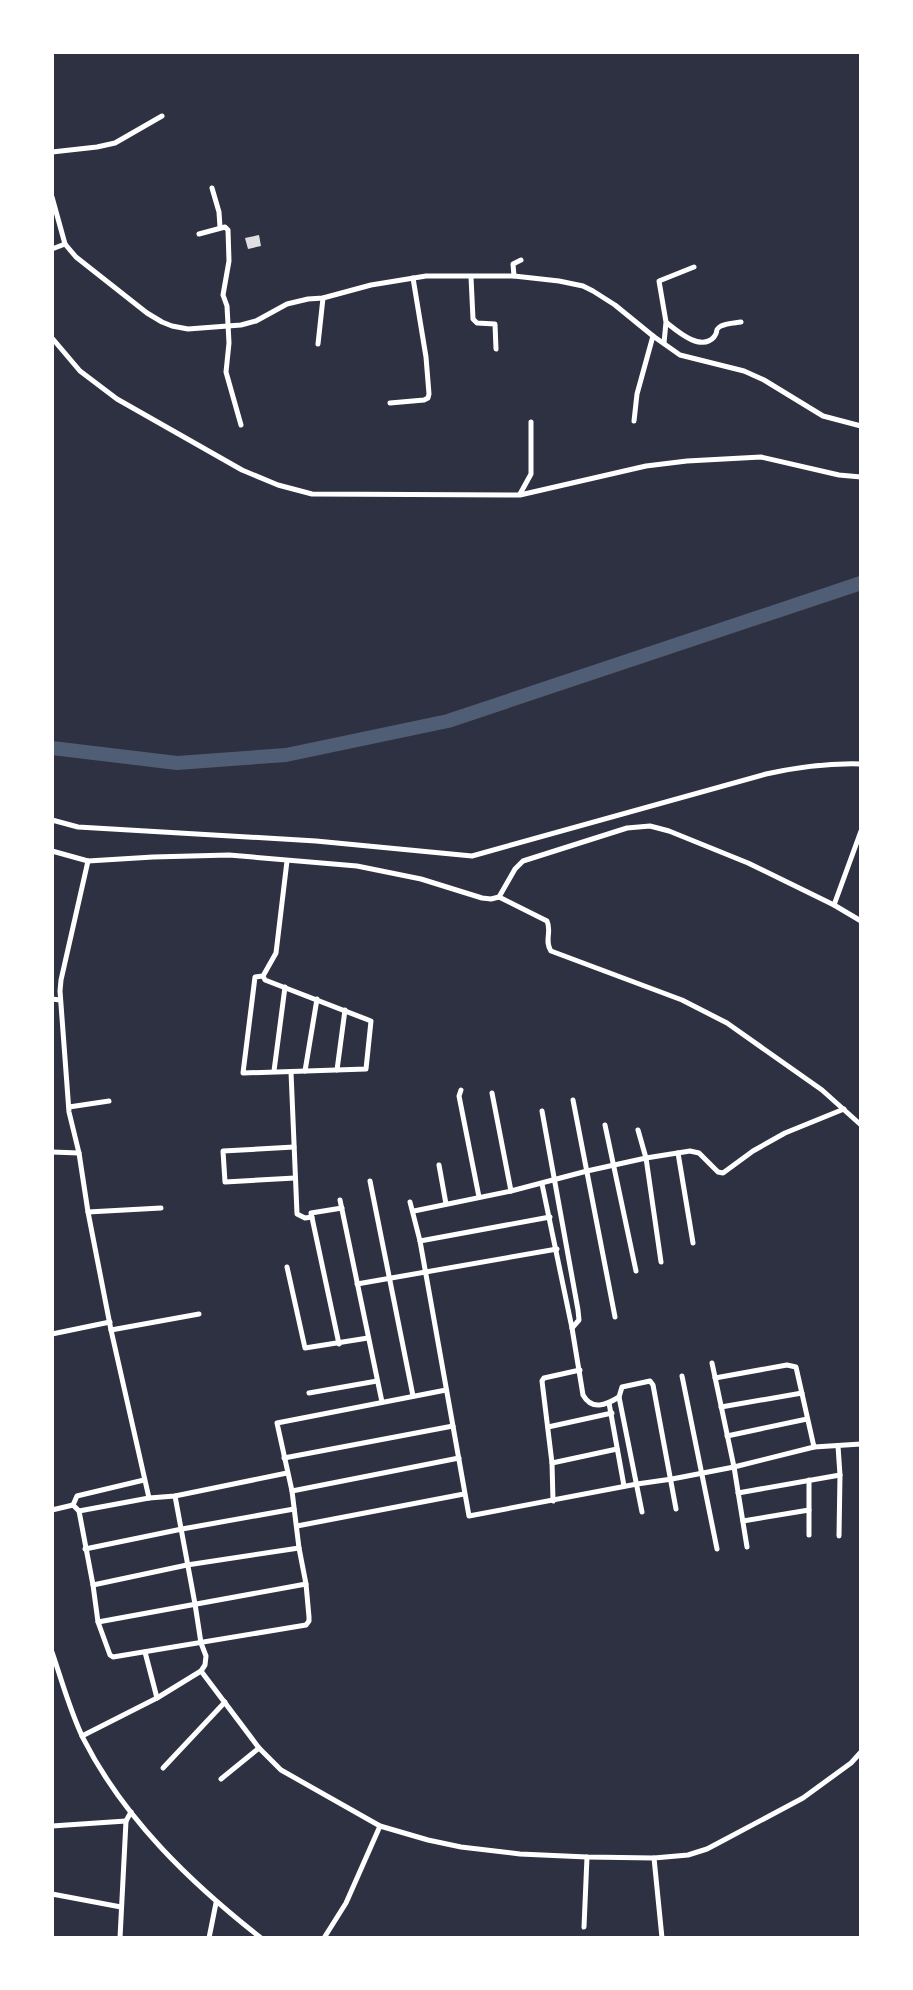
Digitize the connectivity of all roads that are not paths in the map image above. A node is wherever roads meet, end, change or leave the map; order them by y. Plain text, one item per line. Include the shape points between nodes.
1 (162, 116) dead end
2 (52, 152) edge
3 (212, 188) dead end
4 (52, 197) edge
5 (220, 227) junction
6 (199, 234) dead end
7 (64, 241) junction
8 (52, 249) edge
9 (521, 260) dead end
10 (694, 267) dead end
11 (514, 276) junction
12 (471, 277) junction
13 (413, 278) junction
14 (323, 298) junction
15 (666, 322) junction
16 (741, 322) dead end
17 (229, 326) junction
18 (653, 336) junction
19 (52, 338) edge
20 (664, 343) junction
21 (318, 344) dead end
22 (496, 349) dead end
23 (390, 403) dead end
24 (634, 421) dead end
25 (531, 422) dead end
26 (241, 425) dead end
27 (861, 426) edge
28 (861, 477) edge
29 (520, 495) junction
30 (861, 764) edge
31 (52, 820) edge
32 (861, 831) edge
33 (52, 851) edge
34 (88, 861) junction
35 (287, 861) junction
36 (499, 897) junction
37 (834, 905) junction
38 (861, 921) edge
39 (263, 976) junction
40 (285, 987) junction
41 (52, 999) edge
42 (317, 999) junction
43 (60, 1000) junction
44 (345, 1010) junction
45 (337, 1070) junction
46 (274, 1071) junction
47 (305, 1071) junction
48 (291, 1072) junction
49 (461, 1090) dead end
50 (492, 1093) dead end
51 (573, 1100) dead end
52 (109, 1101) dead end
53 (69, 1107) junction
54 (844, 1109) junction
55 (542, 1111) dead end
56 (605, 1125) dead end
57 (861, 1125) edge
58 (638, 1130) dead end
59 (294, 1147) junction
60 (52, 1152) edge
61 (79, 1153) junction
62 (678, 1153) junction
63 (646, 1158) junction
64 (439, 1165) dead end
65 (614, 1166) junction
66 (587, 1171) junction
67 (295, 1178) junction
68 (555, 1180) junction
69 (370, 1181) dead end
70 (542, 1184) junction
71 (511, 1191) junction
72 (479, 1197) junction
73 (340, 1200) dead end
74 (410, 1202) dead end
75 (446, 1204) junction
76 (161, 1208) dead end
77 (342, 1208) junction
78 (414, 1211) junction
79 (88, 1212) junction
80 (312, 1217) junction
81 (550, 1217) junction
82 (420, 1241) junction
83 (693, 1243) dead end
84 (557, 1249) junction
85 (661, 1262) dead end
86 (287, 1267) dead end
87 (636, 1271) dead end
88 (425, 1274) junction
89 (391, 1279) junction
90 (357, 1284) junction
91 (199, 1314) dead end
92 (615, 1317) dead end
93 (110, 1322) junction
94 (572, 1328) junction
95 (111, 1330) junction
96 (52, 1334) edge
97 (368, 1338) junction
98 (339, 1344) junction
99 (712, 1363) dead end
100 (580, 1370) junction
101 (682, 1376) dead end
102 (715, 1378) junction
103 (377, 1381) junction
104 (446, 1390) junction
105 (309, 1393) dead end
106 (802, 1393) junction
107 (413, 1396) junction
108 (619, 1397) junction
109 (382, 1402) junction
110 (609, 1403) junction
111 (721, 1407) junction
112 (612, 1413) junction
113 (807, 1419) junction
114 (453, 1426) junction
115 (548, 1427) junction
116 (727, 1436) junction
117 (861, 1444) edge
118 (838, 1446) junction
119 (814, 1447) junction
120 (617, 1449) junction
121 (284, 1458) junction
122 (459, 1458) junction
123 (552, 1463) junction
124 (734, 1467) junction
125 (703, 1472) junction
126 (287, 1473) junction
127 (840, 1475) junction
128 (672, 1479) junction
129 (144, 1480) junction
130 (809, 1480) junction
131 (637, 1484) junction
132 (624, 1486) junction
133 (292, 1491) junction
134 (738, 1493) junction
135 (464, 1494) junction
136 (175, 1496) junction
137 (149, 1498) junction
138 (553, 1501) junction
139 (73, 1505) junction
140 (294, 1509) junction
141 (676, 1509) dead end
142 (52, 1510) edge
143 (809, 1510) junction
144 (79, 1511) junction
145 (642, 1512) dead end
146 (743, 1521) junction
147 (297, 1526) junction
148 (182, 1529) junction
149 (809, 1535) dead end
150 (839, 1536) dead end
151 (747, 1547) dead end
152 (299, 1548) junction
153 (85, 1549) junction
154 (717, 1549) dead end
155 (187, 1565) junction
156 (306, 1584) junction
157 (93, 1585) junction
158 (195, 1604) junction
159 (98, 1622) junction
160 (201, 1643) junction
161 (52, 1652) edge
162 (145, 1652) junction
163 (201, 1671) junction
164 (157, 1698) junction
165 (225, 1702) junction
166 (82, 1736) junction
167 (259, 1748) junction
168 (861, 1752) edge
169 (163, 1768) dead end
170 (221, 1779) dead end
171 (131, 1812) junction
172 (126, 1821) junction
173 (52, 1826) edge
174 (380, 1826) junction
175 (587, 1857) junction
176 (654, 1858) junction
177 (52, 1894) edge
178 (216, 1903) junction
179 (121, 1907) junction
180 (584, 1927) dead end
181 (120, 1938) edge
182 (209, 1938) edge
183 (261, 1938) edge
184 (324, 1938) edge
185 (662, 1938) edge

1 - 2 street via 115,143
3 - 5 street
4 - 7 street
5 - 6 street
5 - 17 street via 228,230 223,295
7 - 8 street
7 - 17 street via 76,257 155,319 180,328
9 - 11 street via 513,264
10 - 15 street via 659,281
11 - 12 street
11 - 18 street via 583,286
12 - 13 street
12 - 22 street via 473,319 495,324
13 - 14 street
13 - 23 street via 429,394 424,400
14 - 17 street via 287,304 256,321
14 - 21 street
15 - 16 street via 701,342 710,340 719,327
15 - 20 street
17 - 26 street via 226,372
18 - 20 street
18 - 24 street
19 - 29 street via 80,371 117,399 278,485 312,494
20 - 27 street via 685,357 753,375 830,419
25 - 29 street via 531,474
28 - 29 street via 748,457 646,466
30 - 31 street via 802,766 766,774 472,856 78,827
32 - 37 street
33 - 34 street
34 - 35 street via 229,855
34 - 43 street
35 - 36 street via 376,869 482,898
35 - 39 street via 276,953
36 - 37 street via 523,861 627,828 650,826 748,863
36 - 54 street via 547,921 553,952 703,1009
37 - 38 street
39 - 40 street
39 - 46 street via 255,977 243,1073
40 - 42 street
40 - 46 street
41 - 43 street
42 - 44 street
42 - 47 street
43 - 53 street
44 - 45 street
44 - 45 street via 371,1021 366,1069
45 - 47 street
46 - 48 street
47 - 48 street
48 - 59 street
49 - 72 street
50 - 71 street
51 - 66 street
52 - 53 street
53 - 61 street
54 - 57 street
54 - 62 street via 785,1133 723,1173 699,1153
55 - 68 street
56 - 65 street
58 - 63 street
59 - 67 street
59 - 67 street via 223,1151 225,1182
60 - 61 street
61 - 79 street
62 - 63 street
62 - 83 street
63 - 65 street
63 - 85 street
64 - 75 street
65 - 66 street
65 - 87 street
66 - 68 street
66 - 92 street
67 - 80 street via 297,1214
68 - 70 street
68 - 94 street via 578,1310 579,1320
69 - 89 street
70 - 71 street
70 - 81 street
71 - 72 street
72 - 75 street
73 - 77 street
74 - 78 street
75 - 78 street
76 - 79 street
77 - 80 street via 311,1213
77 - 90 street
78 - 82 street
79 - 93 street
80 - 98 street
81 - 82 street
81 - 84 street
82 - 88 street
84 - 88 street
84 - 94 street
86 - 98 street via 305,1348
88 - 89 street
88 - 104 street
89 - 90 street
89 - 107 street
90 - 97 street
91 - 95 street
93 - 95 street
93 - 96 street
94 - 100 street
95 - 129 street
97 - 98 street
97 - 103 street
99 - 102 street
100 - 110 street via 587,1402
100 - 115 street via 542,1381
101 - 125 street
102 - 106 street via 792,1365
102 - 111 street
103 - 105 street
103 - 109 street
104 - 107 street
104 - 114 street
106 - 111 street
106 - 113 street
107 - 109 street
108 - 110 street
108 - 128 street via 622,1387 645,1381 653,1385
108 - 131 street
109 - 121 street via 277,1423
110 - 112 street
111 - 116 street
112 - 115 street
112 - 120 street
113 - 116 street
113 - 119 street
114 - 121 street
114 - 122 street
115 - 123 street
116 - 124 street
117 - 118 street
118 - 119 street
118 - 127 street
119 - 124 street
120 - 123 street
120 - 132 street
121 - 126 street
122 - 133 street
122 - 135 street
123 - 138 street
124 - 125 street
124 - 134 street
125 - 128 street
125 - 154 street
126 - 133 street
126 - 136 street
127 - 130 street
127 - 150 street
128 - 131 street
128 - 141 street
129 - 137 street
129 - 139 street via 77,1496
130 - 134 street
130 - 143 street
131 - 132 street
131 - 145 street
132 - 138 street
133 - 140 street
134 - 146 street
135 - 138 street via 469,1516
135 - 147 street
136 - 137 street
136 - 148 street
137 - 144 street
139 - 142 street
139 - 144 street
140 - 147 street
140 - 148 street
143 - 146 street
143 - 149 street
144 - 153 street
146 - 151 street
147 - 152 street
148 - 153 street
148 - 155 street
152 - 155 street
152 - 156 street
153 - 157 street
155 - 157 street
155 - 158 street
156 - 158 street
156 - 160 street via 306,1625
157 - 159 street
158 - 159 street
158 - 160 street
159 - 162 street via 113,1657
160 - 162 street
160 - 163 street via 206,1656
161 - 166 street
162 - 164 street
163 - 164 street
163 - 165 street
164 - 166 street
165 - 167 street
165 - 169 street
166 - 171 street
167 - 170 street
167 - 174 street via 281,1770
168 - 176 street via 803,1798 707,1849
171 - 172 street
171 - 178 street
172 - 173 street
172 - 179 street
174 - 175 street via 461,1847
174 - 184 street via 346,1903
175 - 176 street
175 - 180 street
176 - 185 street
177 - 179 street
178 - 182 street
178 - 183 street
179 - 181 street

